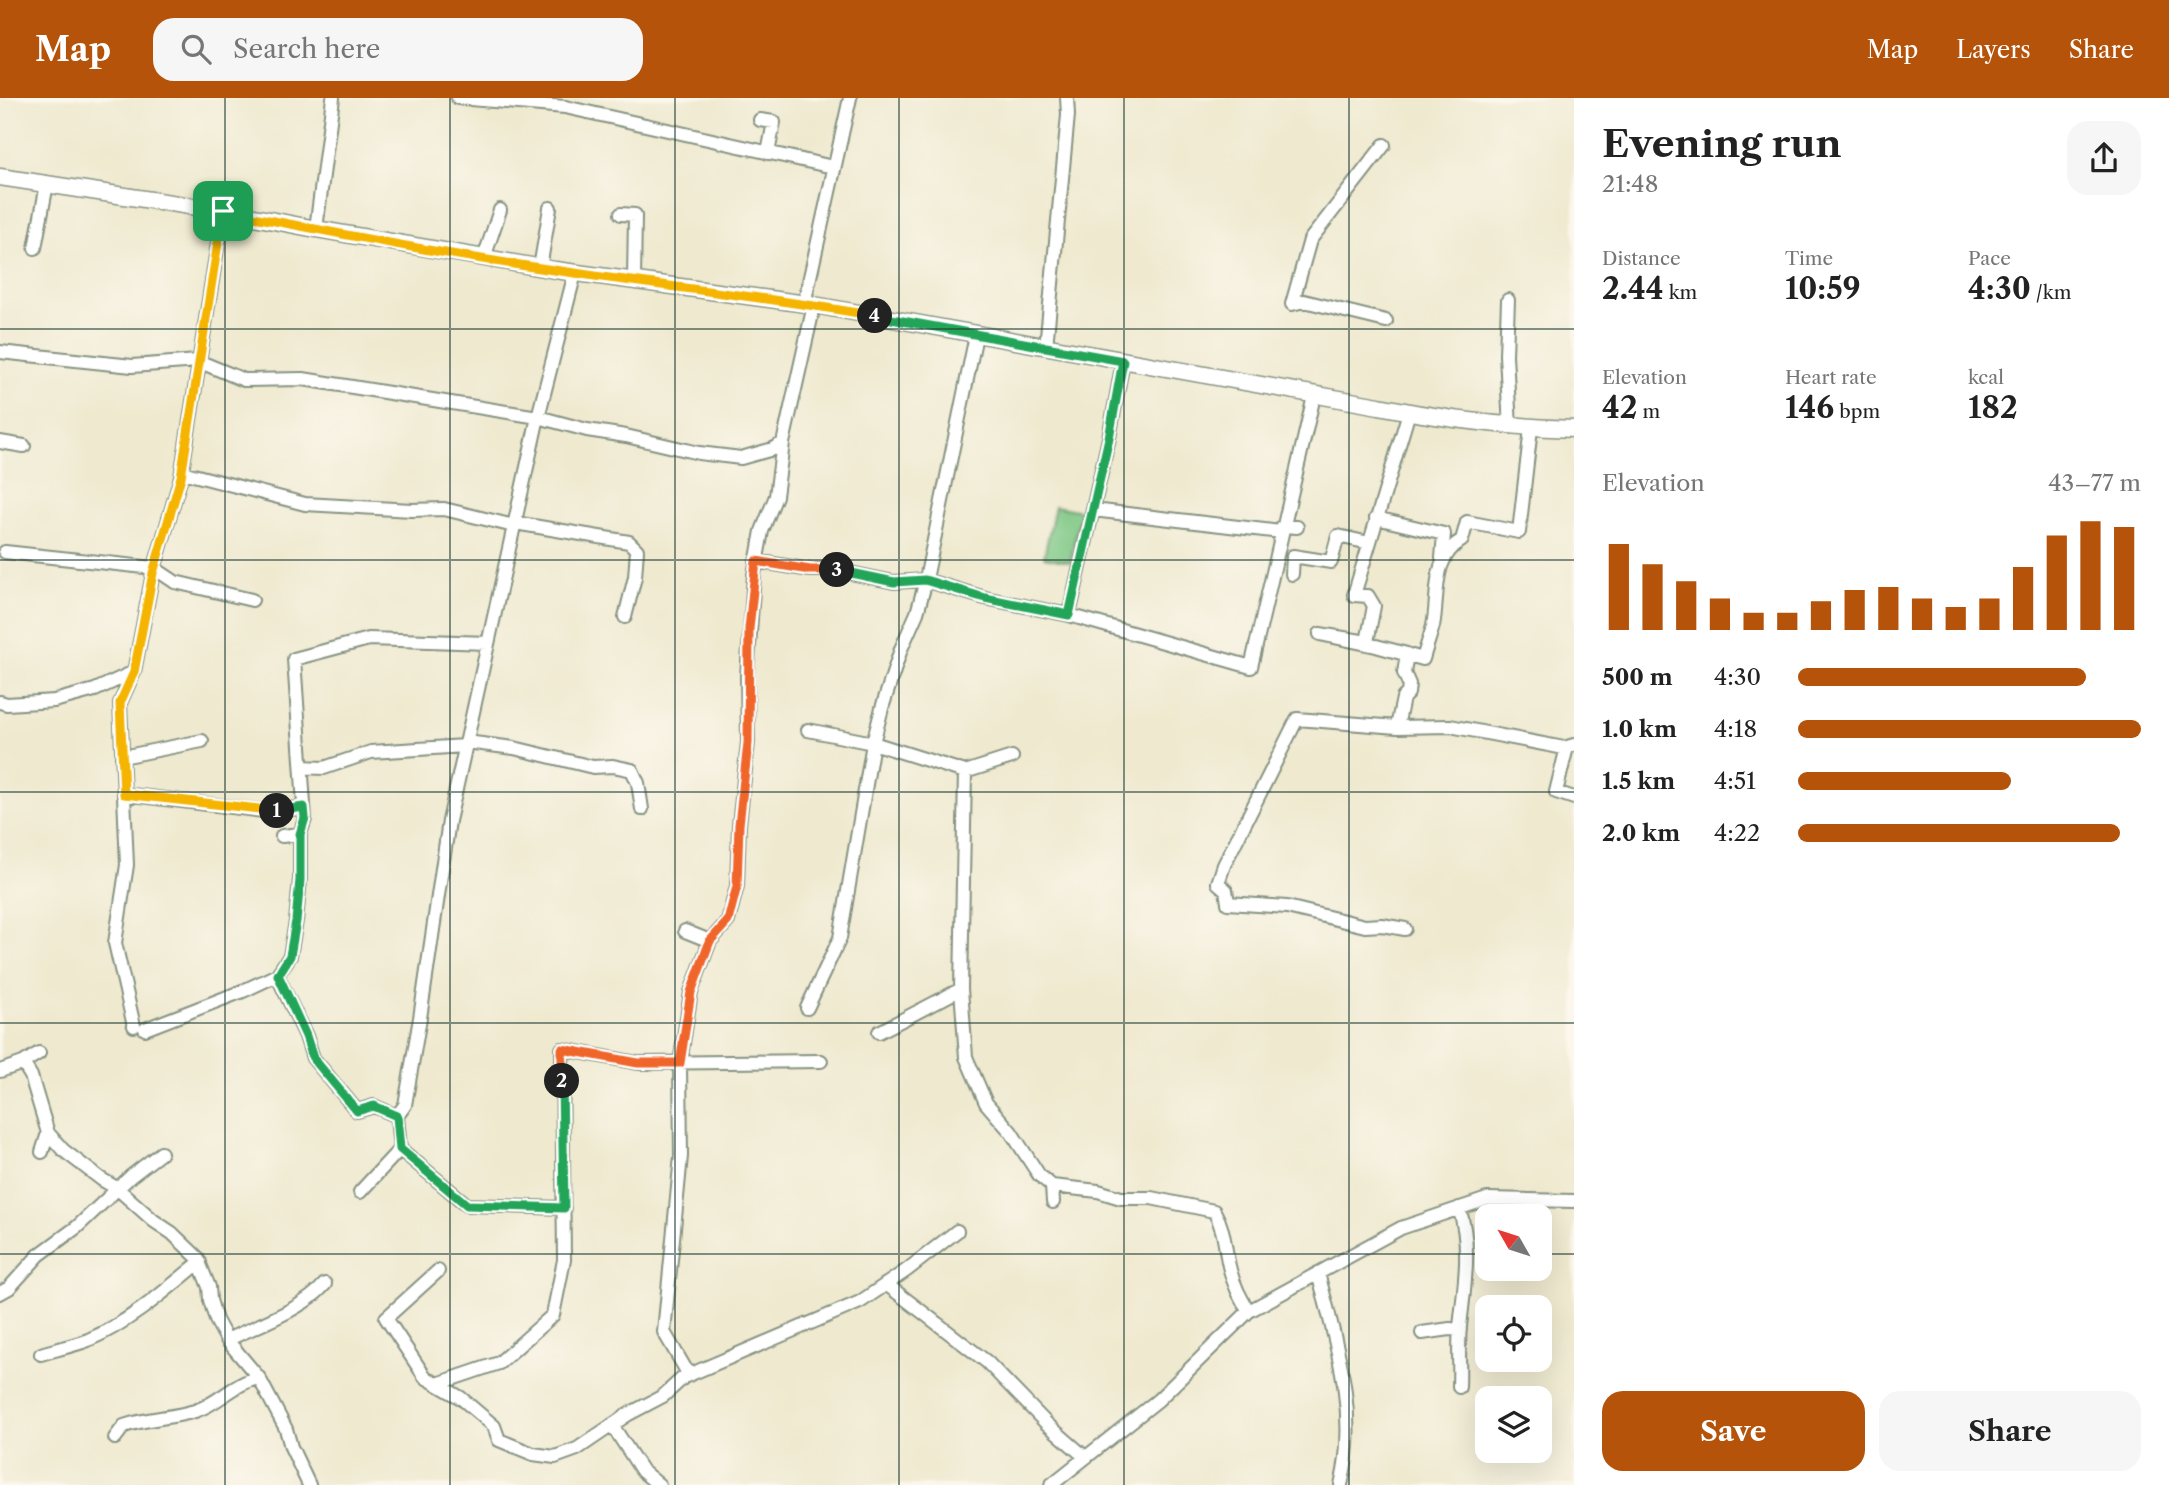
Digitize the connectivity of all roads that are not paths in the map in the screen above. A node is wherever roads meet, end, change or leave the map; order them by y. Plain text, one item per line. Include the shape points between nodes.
1 (333, 98) edge
2 (458, 98) edge
3 (850, 98) edge
4 (1067, 98) edge
5 (760, 120) dead end
6 (1384, 145) dead end
7 (768, 153) junction
8 (833, 167) junction
9 (0, 177) edge
10 (47, 184) junction
11 (551, 208) dead end
12 (500, 210) dead end
13 (223, 211) junction
14 (621, 214) dead end
15 (316, 229) junction
16 (35, 248) dead end
17 (484, 258) junction
18 (540, 268) junction
19 (575, 273) junction
20 (634, 281) junction
21 (1508, 300) dead end
22 (809, 304) junction
23 (1386, 321) dead end
24 (976, 335) junction
25 (1046, 347) junction
26 (0, 352) edge
27 (198, 360) junction
28 (1123, 361) junction
29 (1314, 396) junction
30 (1409, 412) junction
31 (538, 417) junction
32 (1510, 427) junction
33 (1531, 428) junction
34 (1574, 429) edge
35 (0, 442) edge
36 (783, 443) junction
37 (24, 446) dead end
38 (182, 472) junction
39 (1093, 510) junction
40 (1376, 518) junction
41 (514, 525) junction
42 (1297, 527) dead end
43 (1282, 529) junction
44 (1368, 543) junction
45 (5, 552) dead end
46 (756, 561) junction
47 (1441, 562) junction
48 (154, 568) junction
49 (1292, 575) dead end
50 (925, 580) junction
51 (252, 600) dead end
52 (1069, 615) junction
53 (625, 617) dead end
54 (488, 643) junction
55 (1376, 646) junction
56 (134, 672) junction
57 (0, 702) edge
58 (1397, 727) junction
59 (808, 730) dead end
60 (202, 741) dead end
61 (465, 744) junction
62 (873, 744) junction
63 (1571, 746) edge
64 (122, 757) junction
65 (1012, 757) dead end
66 (302, 767) junction
67 (965, 772) junction
68 (124, 794) junction
69 (1574, 798) edge
70 (304, 807) junction
71 (642, 808) dead end
72 (300, 834) junction
73 (282, 836) dead end
74 (1405, 929) dead end
75 (685, 931) dead end
76 (710, 941) junction
77 (278, 975) junction
78 (961, 989) junction
79 (807, 1008) dead end
80 (879, 1032) dead end
81 (39, 1053) dead end
82 (821, 1061) dead end
83 (23, 1063) junction
84 (680, 1063) junction
85 (0, 1071) edge
86 (397, 1116) junction
87 (48, 1133) junction
88 (400, 1149) junction
89 (42, 1152) dead end
90 (161, 1153) dead end
91 (1052, 1186) junction
92 (118, 1189) junction
93 (360, 1192) dead end
94 (1574, 1201) edge
95 (1053, 1202) dead end
96 (564, 1208) junction
97 (1459, 1208) junction
98 (957, 1231) dead end
99 (200, 1262) junction
100 (438, 1271) dead end
101 (1318, 1273) junction
102 (325, 1284) dead end
103 (886, 1284) junction
104 (0, 1293) edge
105 (1249, 1311) junction
106 (1460, 1330) junction
107 (1422, 1333) dead end
108 (227, 1340) junction
109 (41, 1354) dead end
110 (689, 1375) junction
111 (259, 1378) junction
112 (437, 1384) junction
113 (1459, 1387) dead end
114 (612, 1425) junction
115 (115, 1438) dead end
116 (1085, 1457) junction
117 (309, 1485) edge
118 (659, 1485) edge
119 (1051, 1485) edge
120 (1341, 1485) edge

1 - 15 street
2 - 7 street via 565,107
3 - 8 street
4 - 25 street
5 - 7 street via 774,122
6 - 23 street via 1310,240 1292,304 1304,301
7 - 8 street
8 - 22 street
9 - 10 main road
10 - 13 main road
10 - 16 street
11 - 18 street
12 - 17 street
13 - 15 main road
13 - 27 street
14 - 20 street via 635,215
15 - 17 main road
17 - 18 main road
18 - 19 main road
19 - 20 main road
19 - 31 street
20 - 22 main road
21 - 32 street
22 - 24 main road
22 - 36 street
24 - 25 main road
24 - 50 street
25 - 28 main road
26 - 27 street via 132,366
27 - 31 street via 244,380 303,379
27 - 38 street
28 - 29 main road
28 - 39 street
29 - 30 main road
29 - 43 street
30 - 32 main road
30 - 40 street
31 - 36 street via 741,458
31 - 41 street
32 - 33 main road
33 - 34 main road
33 - 47 street via 1519,532 1467,522 1462,540
35 - 37 street
36 - 46 street via 776,496
38 - 41 street via 305,503 444,509
38 - 48 street
39 - 43 street
39 - 52 street
40 - 44 street
40 - 47 street via 1444,534
41 - 53 street via 629,542 637,550
41 - 54 street
42 - 43 street
43 - 52 street via 1251,667
44 - 49 street via 1338,536 1331,562 1293,556
44 - 55 street via 1354,595 1368,596 1374,606 1367,642 1320,634
45 - 48 street
46 - 50 street via 894,582
46 - 76 street via 737,886 728,921
47 - 55 street via 1433,626 1423,659
48 - 51 street via 175,582
48 - 56 street
50 - 52 street
50 - 62 street
54 - 61 street
54 - 66 street via 369,639 294,659
55 - 58 street via 1407,654 1408,693
56 - 57 street via 95,690 54,701
56 - 64 street via 120,703
58 - 63 street via 1450,726
58 - 74 street via 1297,719 1218,883 1226,890 1228,903 1287,907 1365,926
59 - 62 street
60 - 64 street
61 - 66 street via 371,752 324,768
61 - 71 street via 514,748 593,767 632,771
61 - 86 street via 449,821 421,1018 405,1105
62 - 67 street
62 - 79 street via 840,938
63 - 69 street via 1556,792
64 - 68 street
65 - 67 street
66 - 70 street
67 - 78 street
68 - 70 street via 272,812
68 - 77 street via 127,865 115,943 139,1027 243,992
70 - 72 street
72 - 73 street
72 - 77 street via 296,921 290,956
75 - 76 street
76 - 84 street via 691,992
77 - 86 street via 313,1058 337,1089 357,1111 374,1106
78 - 80 street
78 - 91 street via 966,1057 986,1103
81 - 83 street
82 - 84 street
83 - 85 street
83 - 87 street
84 - 96 street via 638,1063 562,1049
84 - 110 street via 681,1156 664,1332
86 - 88 street
87 - 89 street
87 - 92 street via 63,1150
88 - 93 street
88 - 96 street via 467,1205
90 - 92 street
91 - 95 street
91 - 105 street via 1214,1211 1222,1225 1239,1295
92 - 99 street via 184,1243
92 - 104 street
94 - 97 street via 1487,1199
96 - 112 street via 564,1260 553,1315 499,1363
97 - 101 street via 1401,1228
97 - 106 street via 1465,1227 1466,1269
98 - 103 street
99 - 108 street via 216,1320
99 - 109 street via 157,1299 110,1328
100 - 112 street via 386,1318 425,1377
101 - 105 street
101 - 120 street via 1339,1351 1348,1415
102 - 108 street via 293,1309
103 - 110 street via 860,1302
103 - 116 street via 987,1362
105 - 116 street via 1158,1400
106 - 107 street
106 - 113 street
108 - 111 street
110 - 114 street
111 - 115 street via 246,1380 197,1411 124,1426
111 - 117 street
112 - 114 street via 494,1426 499,1440 533,1454 555,1457 577,1449
114 - 118 street via 642,1471
116 - 119 street

